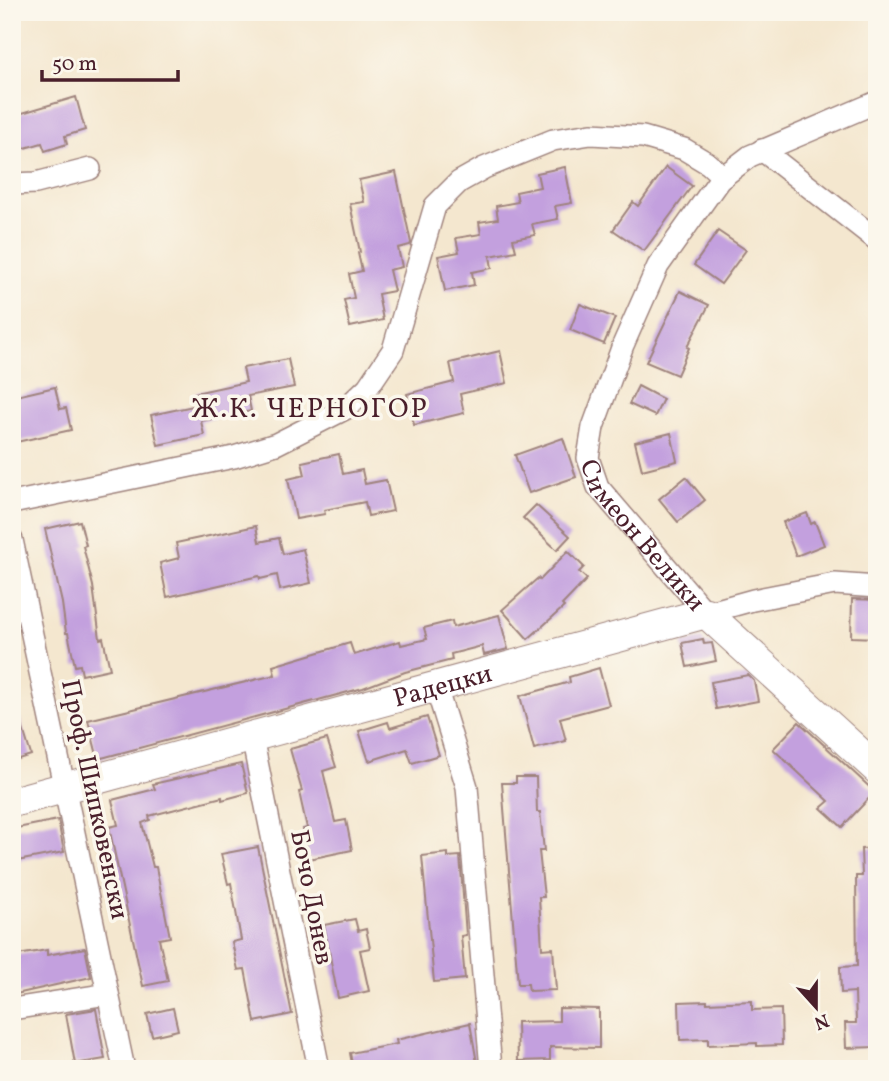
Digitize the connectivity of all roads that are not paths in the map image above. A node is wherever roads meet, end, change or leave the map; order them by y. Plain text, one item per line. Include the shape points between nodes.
1 (877, 102) edge
2 (762, 150) junction
3 (90, 169) dead end
4 (723, 177) junction
5 (12, 184) edge
6 (871, 231) edge
7 (12, 503) edge
8 (12, 540) edge
9 (877, 587) edge
10 (706, 613) junction
11 (436, 687) junction
12 (251, 737) junction
13 (877, 769) edge
14 (65, 787) junction
15 (12, 802) edge
16 (108, 993) junction
17 (12, 1009) edge
18 (124, 1069) edge
19 (319, 1069) edge
20 (491, 1069) edge

1 - 2 street, Симеон Велики
2 - 4 street, Симеон Велики
2 - 6 street
3 - 5 street via 36,183
4 - 7 street via 684,149 643,137 591,134 552,140 484,168 459,182 435,206 393,350 368,387 345,409 276,444 245,454
4 - 10 street, Симеон Велики via 653,276 597,415 588,458 598,487
8 - 14 street, Проф. Шипковенски
9 - 10 street, Радецки via 835,584
10 - 11 street, Радецки
10 - 13 street, Симеон Велики
11 - 12 street, Радецки
11 - 20 street via 467,787
12 - 14 street, Радецки
12 - 19 street, Бочо Донев
14 - 15 street, Радецки
14 - 16 street, Проф. Шипковенски
16 - 17 street
16 - 18 street, Проф. Шипковенски

